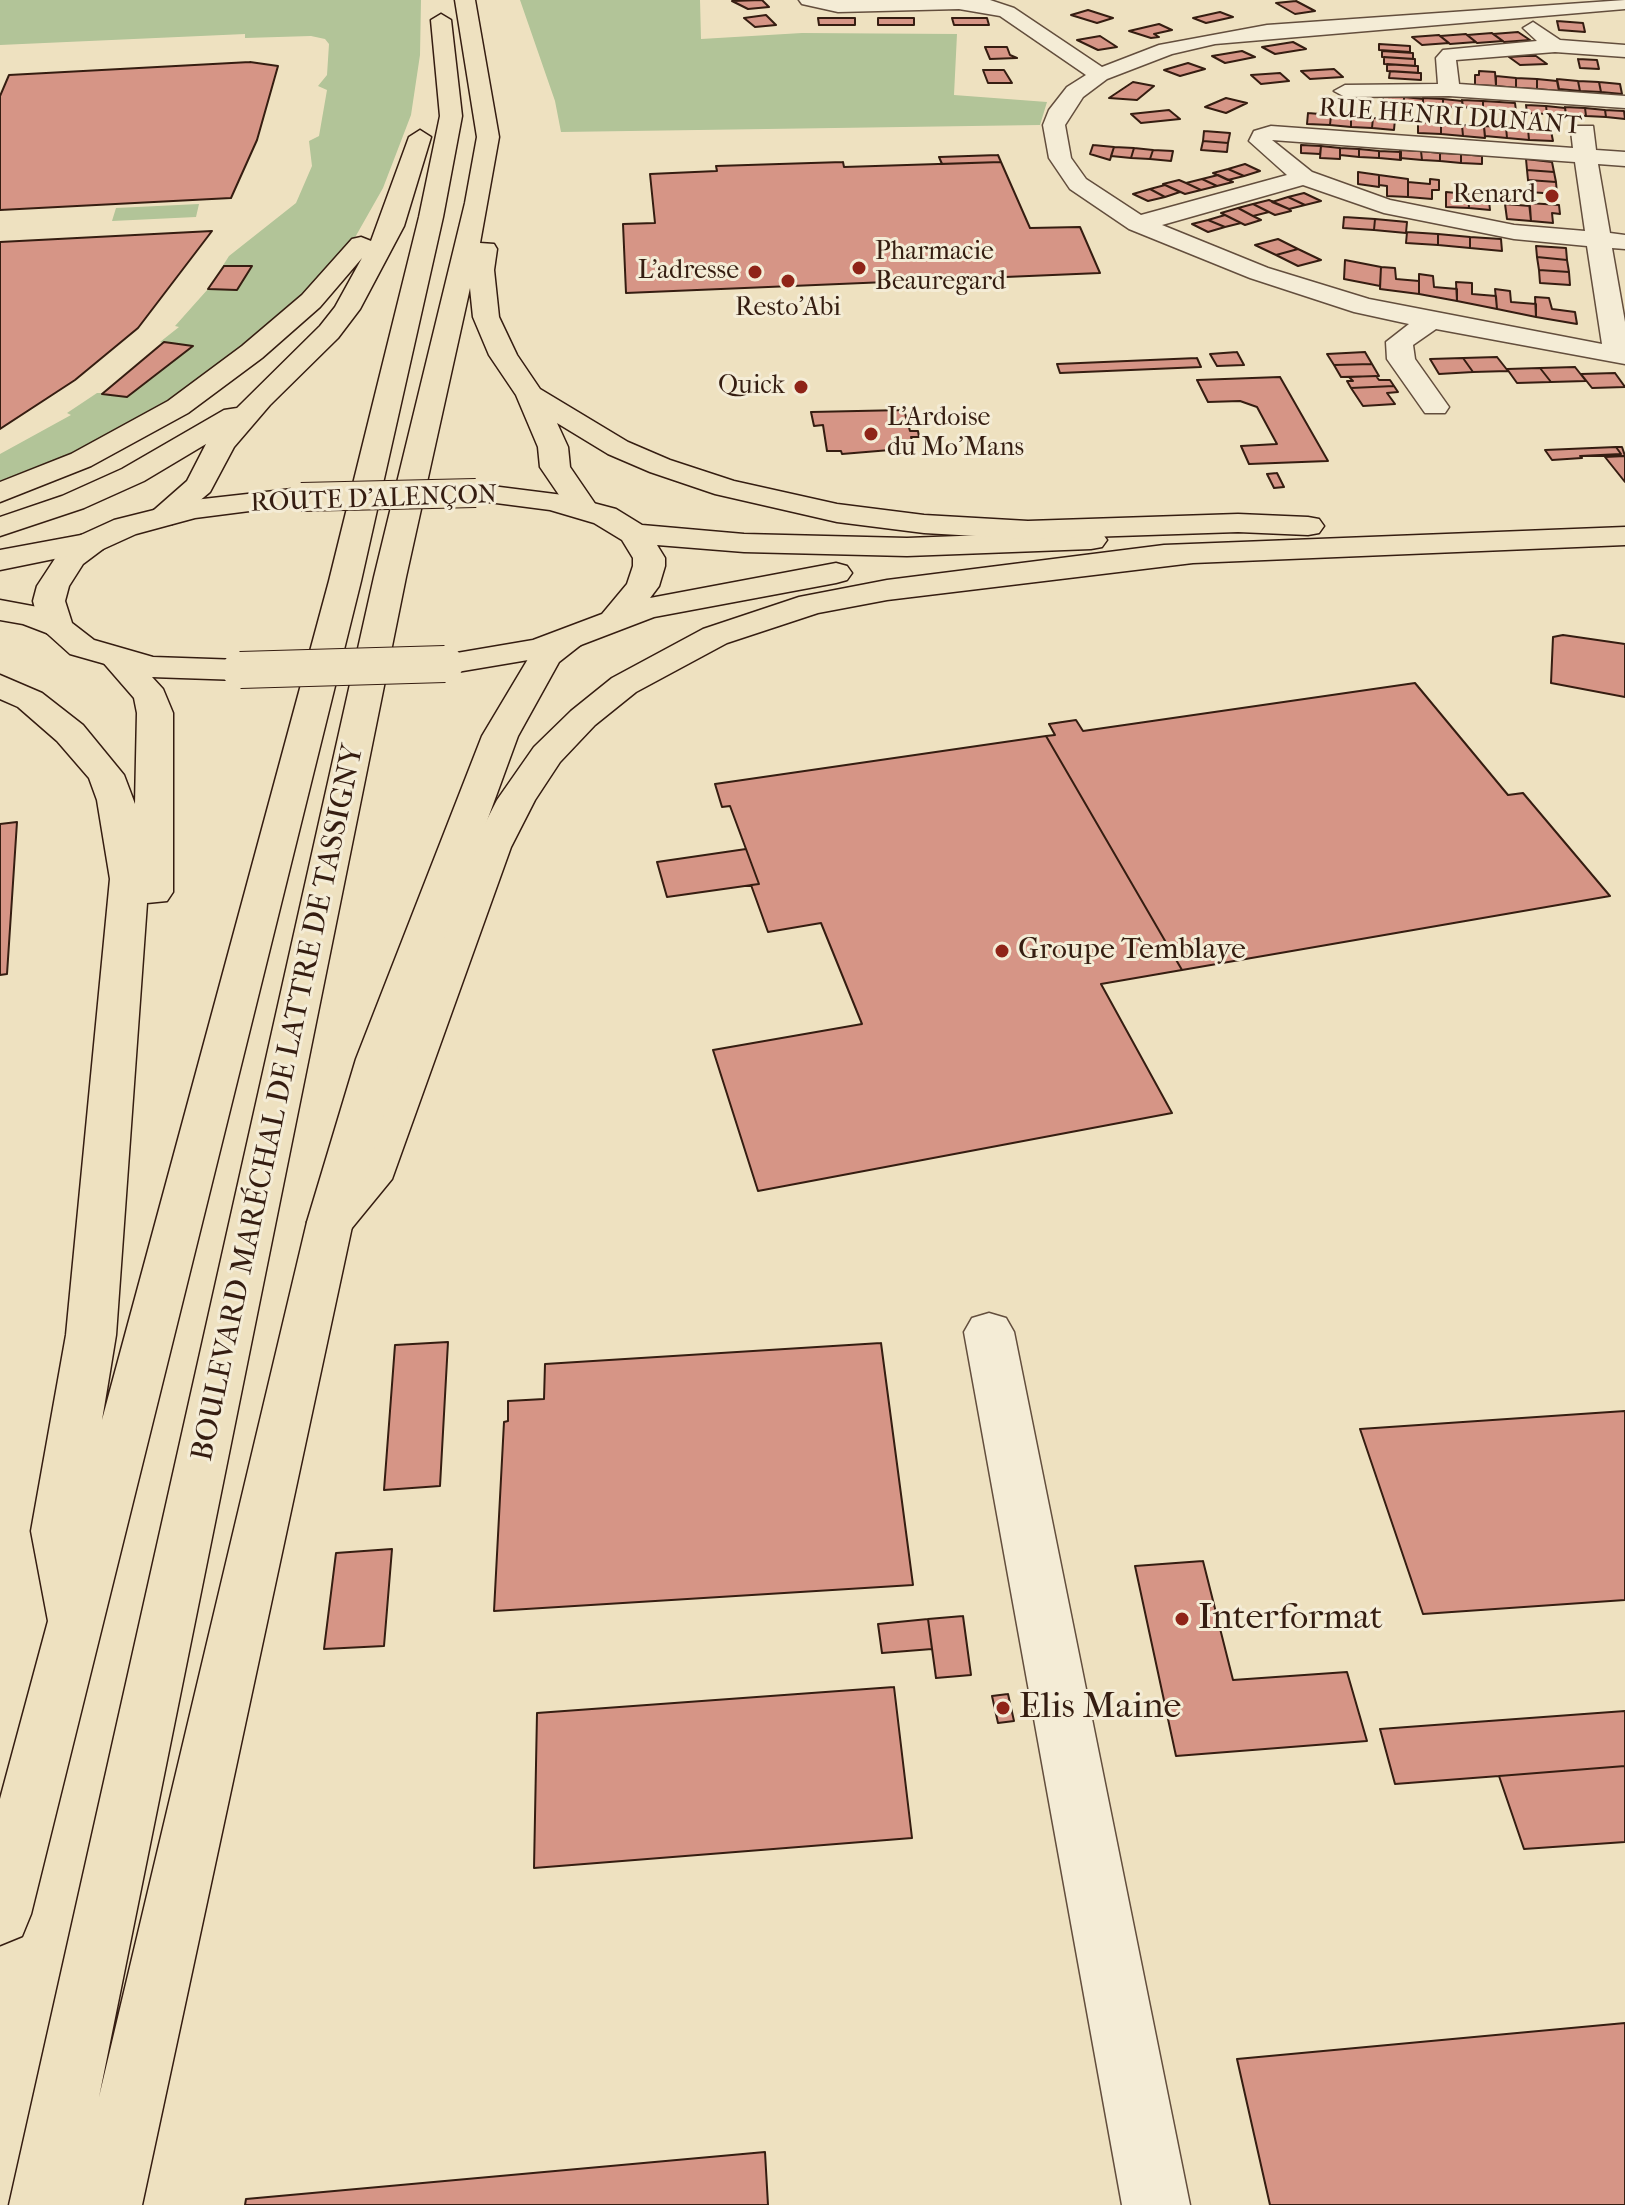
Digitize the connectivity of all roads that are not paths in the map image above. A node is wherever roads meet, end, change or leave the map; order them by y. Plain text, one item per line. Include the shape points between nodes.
1 (809, 0) edge
2 (1625, 3) edge
3 (1363, 7) dead end
4 (449, 9) edge
5 (1513, 11) junction
6 (1390, 21) junction
7 (1555, 46) junction
8 (1625, 51) edge
9 (1100, 75) junction
10 (1449, 90) junction
11 (1345, 91) dead end
12 (1625, 102) edge
13 (1611, 133) dead end
14 (1585, 156) junction
15 (1625, 159) edge
16 (411, 176) junction
17 (1304, 177) junction
18 (477, 203) junction
19 (1138, 224) junction
20 (1599, 240) junction
21 (1625, 242) edge
22 (1429, 322) junction
23 (1621, 355) edge
24 (530, 395) junction
25 (260, 399) junction
26 (1435, 407) dead end
27 (0, 493) edge
28 (583, 508) junction
29 (1625, 511) edge
30 (161, 517) junction
31 (0, 527) edge
32 (634, 534) junction
33 (1625, 536) edge
34 (1311, 537) junction
35 (92, 542) junction
36 (1192, 554) junction
37 (0, 560) edge
38 (0, 610) edge
39 (614, 621) junction
40 (57, 627) junction
41 (570, 640) junction
42 (118, 660) junction
43 (0, 685) edge
44 (114, 1097) junction
45 (330, 1222) junction
46 (989, 1332) dead end
47 (74, 1628) junction
48 (0, 1914) edge
49 (43, 2205) edge
50 (108, 2205) edge
51 (1156, 2205) edge

1 - 9 street via 838,6 987,5 1007,12
2 - 5 street
3 - 6 street
4 - 16 main road
4 - 18 main road, BOULEVARD MARÉCHAL DE LATTRE DE TASSIGNY via 488,137
4 - 47 main road, BOULEVARD MARÉCHAL DE LATTRE DE TASSIGNY via 451,116 431,217 345,581
5 - 6 street
5 - 7 street
6 - 9 street via 1215,38 1166,49
7 - 8 street
7 - 10 street via 1450,54
9 - 19 street via 1060,110 1054,125 1060,158 1078,184
10 - 11 street
10 - 12 street
13 - 14 street via 1582,131
14 - 15 street, RUE HENRI DUNANT
14 - 17 street, RUE HENRI DUNANT via 1262,136 1267,150
14 - 20 street
16 - 25 main road via 392,226 347,309
16 - 27 main road via 390,191 360,246 311,301 252,352 178,407 81,460
17 - 19 street
17 - 20 street via 1384,206 1444,220
18 - 24 main road via 491,211 481,270 486,317
18 - 49 main road, BOULEVARD MARÉCHAL DE LATTRE DE TASSIGNY via 387,592
19 - 22 street via 1306,289
20 - 21 street
20 - 23 street
22 - 23 street
22 - 26 street via 1399,342 1401,359
24 - 28 main road via 553,447 555,467
24 - 34 main road via 618,448 669,470 837,513 1028,530 1238,523
25 - 30 main road via 221,444 199,486
25 - 31 main road via 133,475
28 - 30 main road, ROUTE D'ALENÇON, bridge via 476,493 301,497
28 - 32 main road, ROUTE D'ALENÇON
29 - 34 main road
30 - 35 main road, ROUTE D'ALENÇON
32 - 34 main road via 907,547 1255,533
32 - 39 main road via 649,558 647,575
33 - 34 main road
34 - 36 main road
35 - 37 main road
35 - 40 main road, ROUTE D'ALENÇON via 71,558 53,586 49,601
36 - 39 main road via 846,571 644,609
36 - 45 main road via 811,604 715,636 614,693 547,755 516,800 466,913 369,1179
38 - 40 main road via 31,615
39 - 41 main road
40 - 42 main road via 73,642
41 - 42 main road, bridge via 445,664 240,670 164,668
41 - 45 main road via 546,656 494,751 378,1059
42 - 44 main road via 151,696 157,734 152,909
43 - 44 main road via 30,700 70,733 106,775 116,800 129,912
44 - 47 main road via 91,1335 58,1531
45 - 50 main road
46 - 51 street
47 - 48 main road, BOULEVARD MARÉCHAL DE LATTRE DE TASSIGNY

